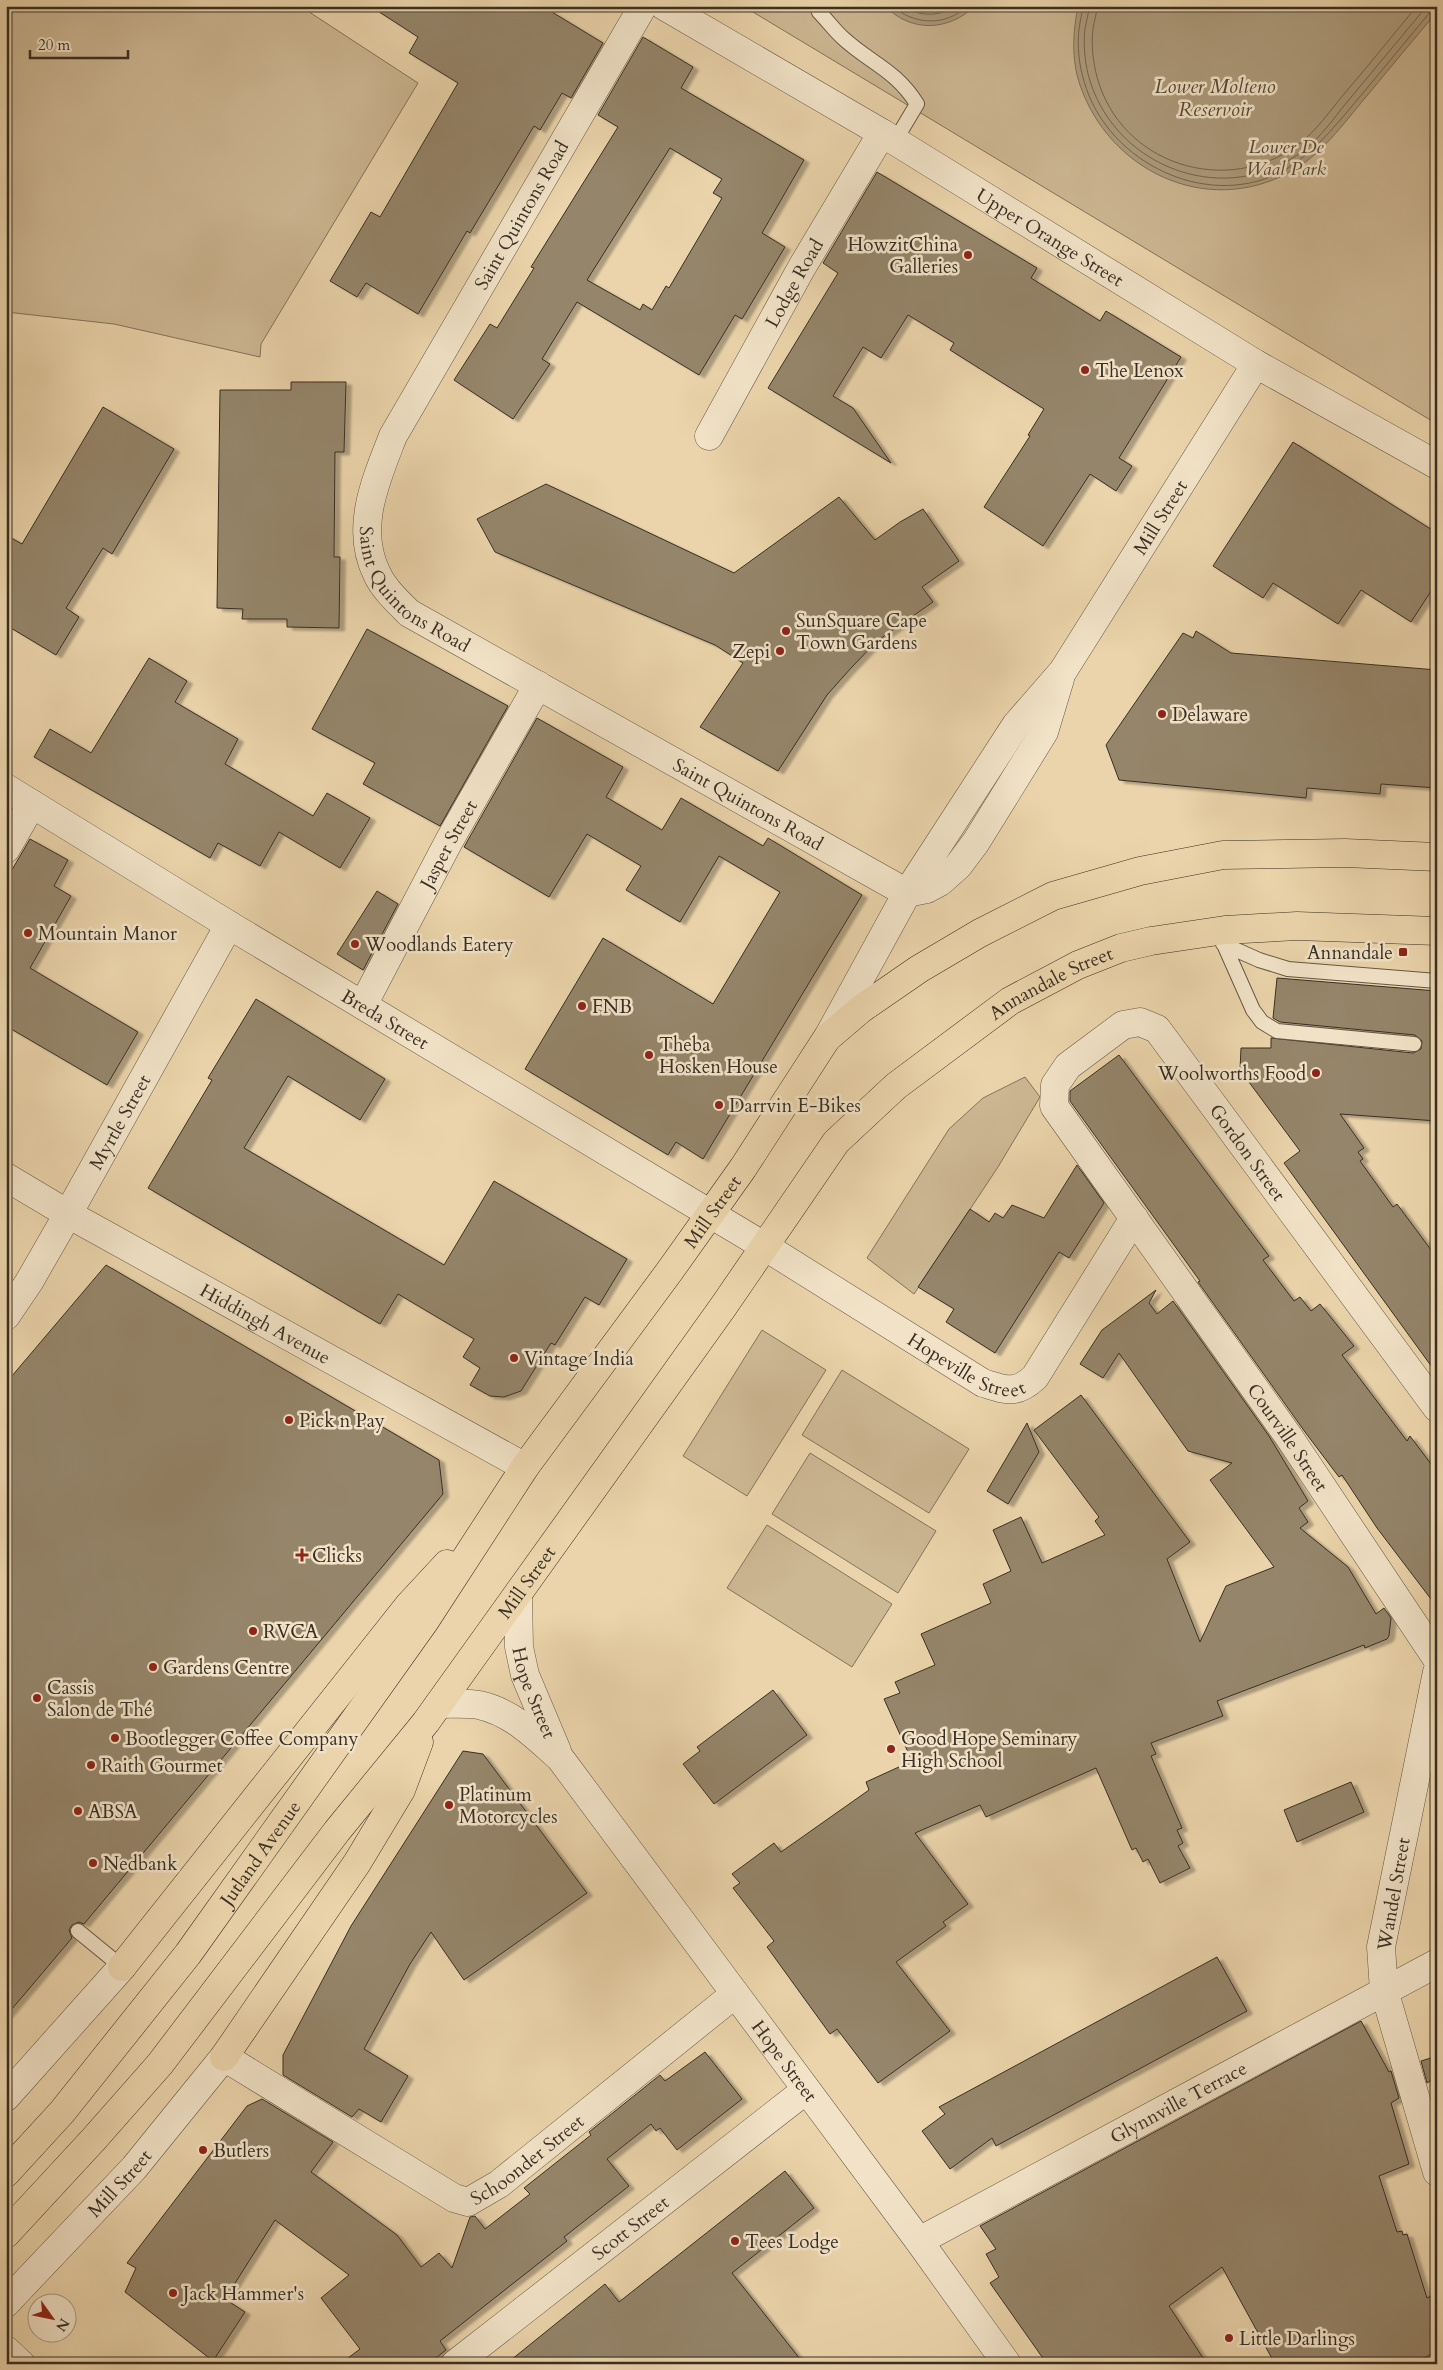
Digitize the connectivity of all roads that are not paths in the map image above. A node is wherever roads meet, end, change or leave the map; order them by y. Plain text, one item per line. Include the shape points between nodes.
1 (643, 6) edge
2 (664, 6) edge
3 (817, 6) edge
4 (888, 137) junction
5 (1256, 364) junction
6 (709, 436) dead end
7 (1437, 466) edge
8 (538, 685) junction
9 (6, 788) edge
10 (32, 804) junction
11 (6, 849) edge
12 (1437, 857) edge
13 (907, 893) junction
14 (229, 925) junction
15 (1437, 931) edge
16 (1221, 938) junction
17 (1437, 981) edge
18 (363, 1005) junction
19 (827, 1038) junction
20 (1414, 1044) dead end
21 (6, 1177) edge
22 (68, 1214) junction
23 (710, 1214) junction
24 (1134, 1218) junction
25 (764, 1246) junction
26 (6, 1316) edge
27 (1437, 1408) edge
28 (525, 1467) junction
29 (492, 1516) junction
30 (518, 1595) junction
31 (1437, 1659) edge
32 (1437, 1672) edge
33 (433, 1713) junction
34 (560, 1758) junction
35 (78, 1931) dead end
36 (1437, 1963) edge
37 (122, 1967) junction
38 (1384, 1990) junction
39 (735, 1994) junction
40 (224, 2057) junction
41 (806, 2090) junction
42 (6, 2097) edge
43 (1437, 2172) edge
44 (6, 2173) edge
45 (6, 2234) edge
46 (920, 2241) junction
47 (6, 2302) edge
48 (6, 2350) edge
49 (21, 2364) edge
50 (455, 2364) edge
51 (1007, 2364) edge

1 - 8 street, Saint Quintons Road via 393,436 375,481 366,522 367,548 377,574 389,593 409,613
2 - 4 street, Upper Orange Street
3 - 4 lane via 843,38 887,70 906,87 917,104
4 - 5 street, Upper Orange Street
4 - 6 street, Lodge Road via 802,267
5 - 7 street, Upper Orange Street
5 - 13 street, Mill Street via 1063,671 1044,732 976,842 958,866 940,882
8 - 13 street, Saint Quintons Road
8 - 18 street, Jasper Street via 448,841
9 - 10 street, Breda Street
10 - 11 street
10 - 14 street, Breda Street
12 - 19 main road via 1345,853 1223,855 1140,872 1053,896 919,969 861,1009
13 - 19 street, Mill Street
14 - 18 street, Breda Street
14 - 22 street, Myrtle Street
15 - 16 main road, Annandale Street via 1297,926
16 - 17 lane via 1258,960 1288,968
16 - 20 lane via 1252,1010 1262,1022 1277,1031
16 - 25 main road, Annandale Street via 1151,941 1121,948 1078,965 1010,1001 896,1086 836,1142
18 - 23 street, Breda Street
19 - 23 main road, Mill Street
21 - 22 street, Hiddingh Avenue
22 - 26 street, Myrtle Street
22 - 28 street, Hiddingh Avenue
23 - 25 street, Breda Street
23 - 28 main road, Mill Street
24 - 25 street, Hopeville Street via 1035,1377 1015,1390 983,1383
24 - 27 street, Gordon Street via 1054,1106 1055,1085 1068,1066 1123,1025 1140,1022 1157,1029
24 - 31 street, Courville Street via 1289,1437
25 - 30 main road, Mill Street
28 - 29 main road, Mill Street
29 - 37 main road via 408,1604
29 - 44 main road, Jutland Avenue via 425,1621 188,1954 62,2112
30 - 33 main road, Mill Street
30 - 34 street, Hope Street via 519,1646 525,1675
32 - 38 street, Wandel Street via 1381,1947
33 - 34 street, Hope Street via 477,1705 500,1711 520,1722
33 - 40 main road via 396,1798 357,1863
33 - 45 main road via 337,1831 160,2064
34 - 39 street, Hope Street
35 - 37 lane
36 - 38 street, Glynnville Terrace
37 - 42 street
38 - 43 street, Wandel Street
38 - 46 street, Glynnville Terrace
39 - 40 street, Schoonder Street via 499,2184 468,2202 454,2198
39 - 41 street, Hope Street
40 - 47 street, Mill Street via 134,2168
41 - 46 street, Hope Street
41 - 50 street, Scott Street
46 - 51 street, Hope Street
48 - 49 street

